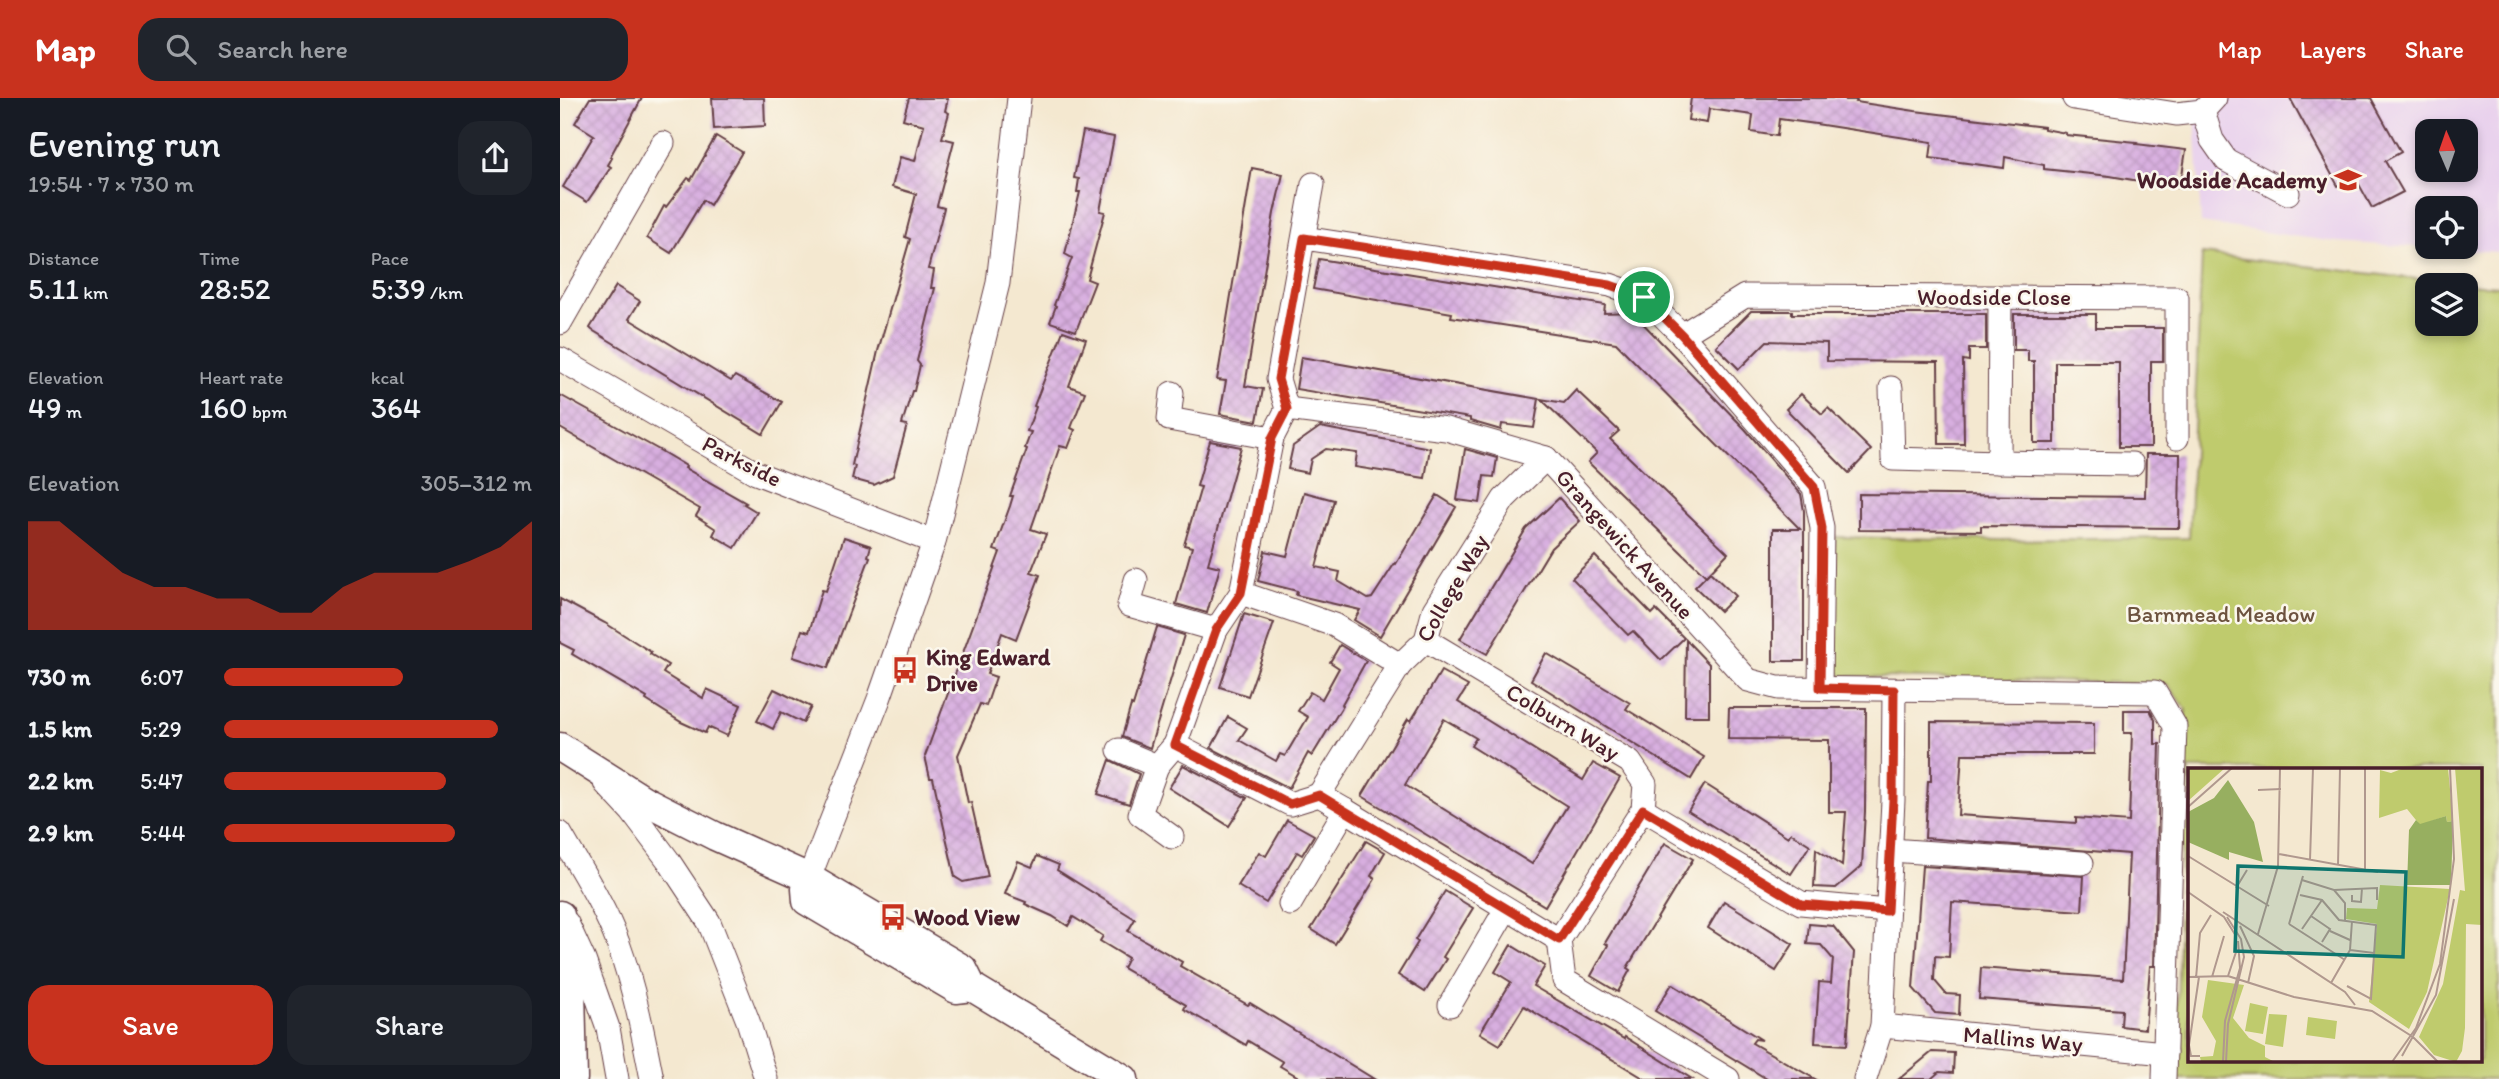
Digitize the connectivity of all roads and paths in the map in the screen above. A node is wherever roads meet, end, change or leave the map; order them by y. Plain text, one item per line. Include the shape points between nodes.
1 (1019, 98) edge
2 (2074, 98) edge
3 (2209, 105) edge
4 (663, 143) dead end
5 (1313, 184) dead end
6 (2288, 193) dead end
7 (1304, 238) junction
8 (2000, 297) junction
9 (560, 323) edge
10 (1682, 335) junction
11 (560, 359) edge
12 (1891, 387) dead end
13 (1172, 393) dead end
14 (1287, 409) junction
15 (1272, 438) junction
16 (2177, 438) dead end
17 (1546, 457) junction
18 (1999, 462) junction
19 (2132, 464) dead end
20 (934, 542) junction
21 (1136, 580) dead end
22 (1241, 593) junction
23 (1216, 630) junction
24 (1426, 640) junction
25 (1400, 665) junction
26 (1820, 688) junction
27 (1894, 690) junction
28 (1175, 745) junction
29 (560, 747) edge
30 (1119, 750) dead end
31 (1157, 766) junction
32 (591, 768) junction
33 (1319, 795) junction
34 (1643, 809) junction
35 (1345, 810) junction
36 (560, 833) edge
37 (1172, 837) dead end
38 (1890, 850) junction
39 (2082, 863) dead end
40 (809, 878) junction
41 (1290, 904) dead end
42 (560, 908) edge
43 (1506, 909) junction
44 (1887, 911) junction
45 (560, 915) edge
46 (1559, 940) junction
47 (972, 987) junction
48 (1450, 1005) dead end
49 (1882, 1026) junction
50 (2165, 1053) junction
51 (573, 1079) edge
52 (617, 1079) edge
53 (652, 1079) edge
54 (766, 1079) edge
55 (1124, 1079) edge
56 (1728, 1079) edge
57 (1865, 1079) edge
58 (2164, 1079) edge

1 - 20 street via 998,283
2 - 3 street via 2176,114
3 - 6 street via 2212,140 2226,160
4 - 9 street
5 - 7 street
7 - 10 street via 1610,285 1644,297
7 - 14 street via 1278,379
8 - 10 street, Woodside Close via 1745,296
8 - 16 street, Woodside Close via 2177,298
8 - 18 street
10 - 26 street via 1814,487 1822,528
11 - 20 street, Parkside via 756,473
12 - 18 street via 1893,459
13 - 15 street via 1169,419
14 - 15 street
14 - 17 street, Grangewick Avenue via 1446,429
15 - 22 street
17 - 24 street, College Way via 1504,499 1434,610
17 - 26 street, Grangewick Avenue via 1748,680 1778,688
18 - 19 street
20 - 40 street
21 - 23 street via 1129,605
22 - 23 street
22 - 25 street via 1334,625
23 - 28 street
24 - 25 street, College Way
24 - 34 street, Colburn Way via 1630,762 1645,784
25 - 33 street, College Way
26 - 27 street, Grangewick Avenue
27 - 38 street
27 - 50 street, Grangewick Avenue via 2155,692 2175,726
28 - 31 street
28 - 33 street via 1290,804
29 - 32 main road
30 - 31 street
31 - 37 street via 1140,814
32 - 40 main road via 715,836
32 - 54 street via 632,813 709,922
33 - 35 street
34 - 44 street via 1801,904
34 - 46 street
35 - 41 street
35 - 43 street
36 - 53 street via 617,941 638,1007
38 - 39 street
38 - 44 street
40 - 47 main road via 963,970
40 - 47 main road via 807,901 956,989
42 - 52 street via 608,1028
43 - 46 street
43 - 48 street
44 - 49 street
45 - 51 main road via 571,988
46 - 56 street via 1564,980
47 - 55 main road
49 - 50 street, Mallins Way
49 - 57 street
50 - 58 street

